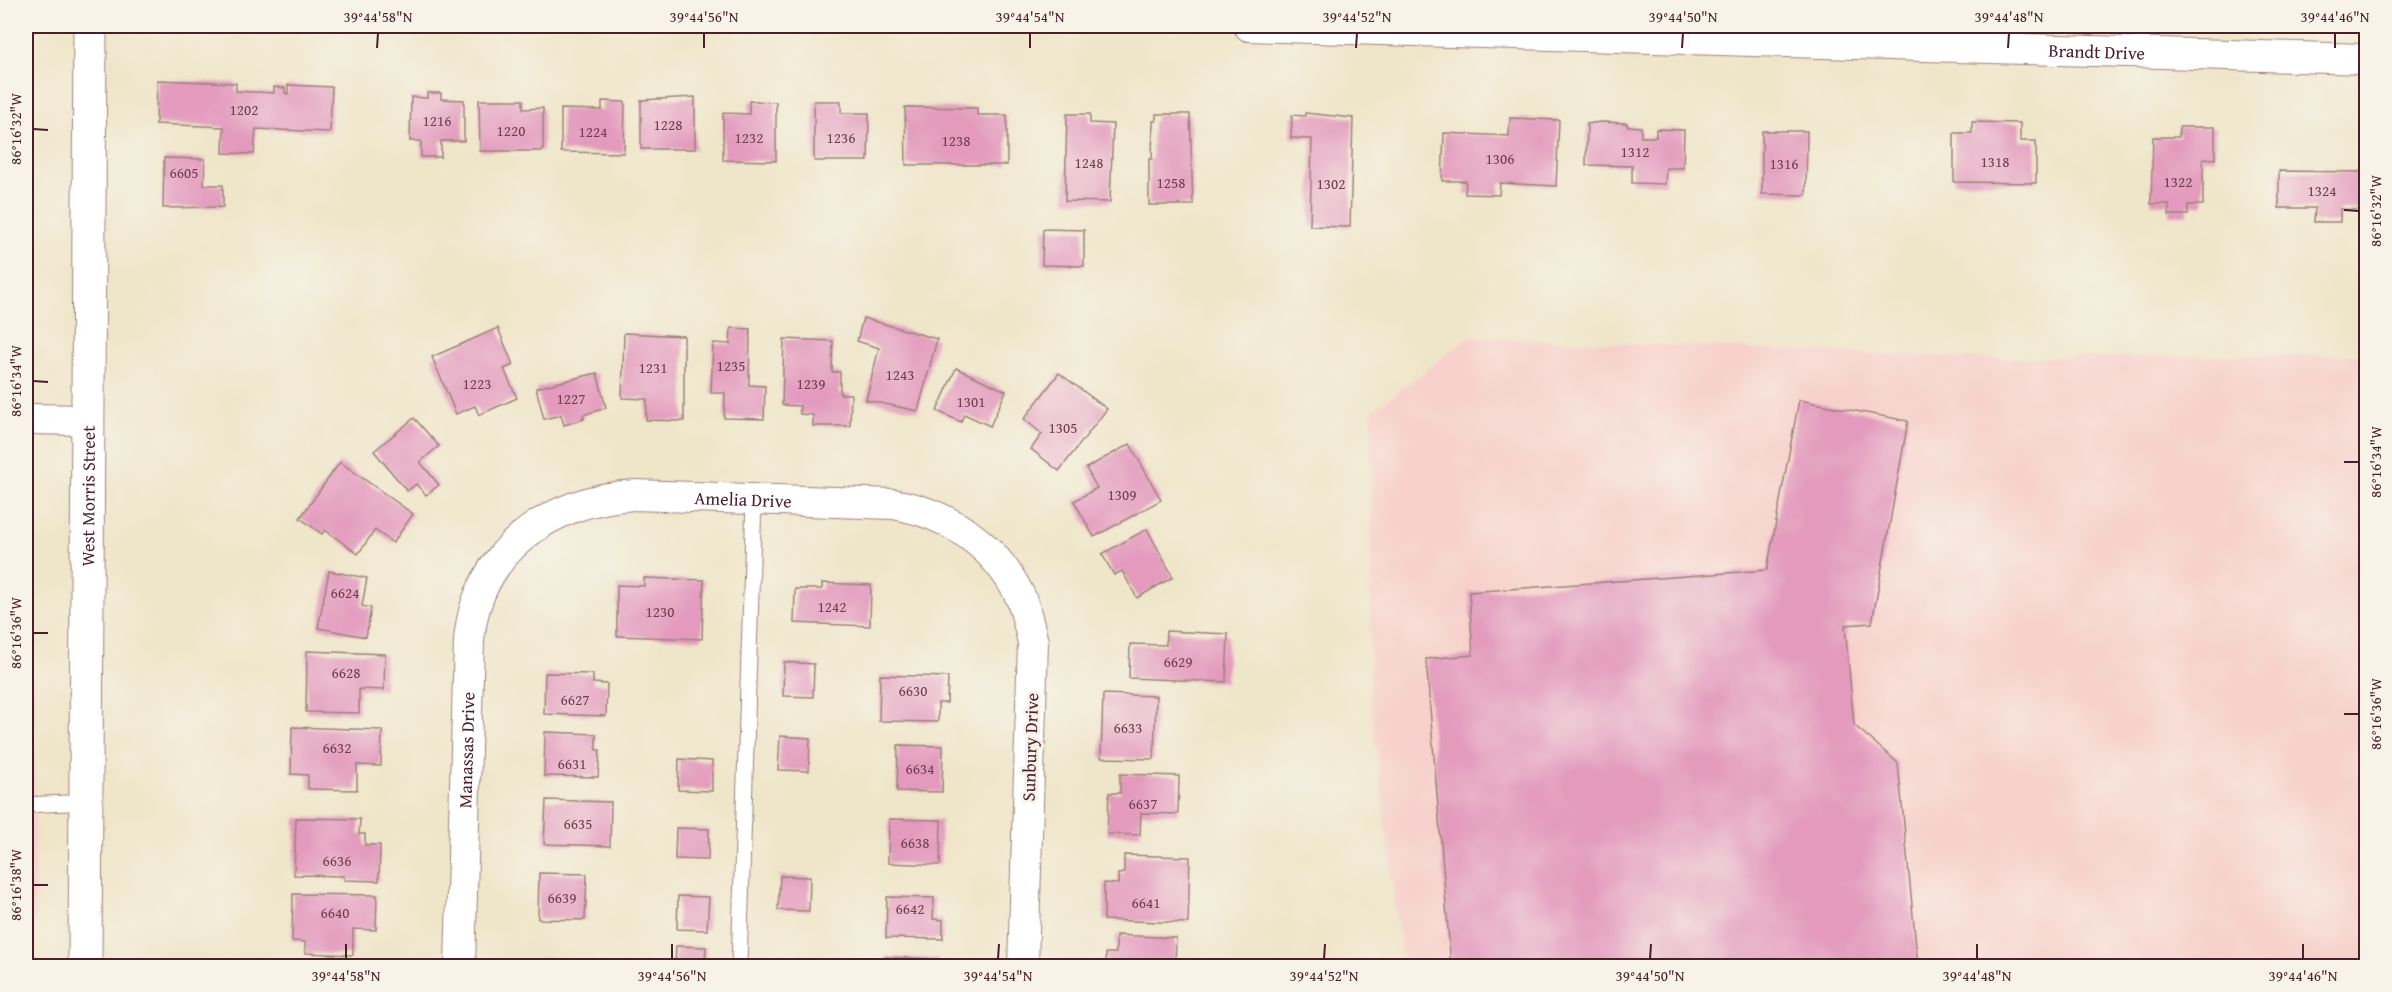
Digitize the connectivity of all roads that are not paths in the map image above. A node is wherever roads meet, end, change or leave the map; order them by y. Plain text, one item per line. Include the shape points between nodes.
1 (90, 26) edge
2 (1249, 26) edge
3 (2367, 59) edge
4 (26, 419) edge
5 (88, 420) junction
6 (754, 499) junction
7 (979, 544) joint
8 (513, 546) joint
9 (86, 802) junction
10 (26, 805) edge
11 (85, 966) edge
12 (460, 966) edge
13 (739, 966) edge
14 (1023, 966) edge

1 - 5 street, West Morris Street
2 - 3 street, Brandt Drive
4 - 5 street
5 - 9 street, West Morris Street
6 - 7 street, Amelia Drive via 909,506 948,522
6 - 8 street, Amelia Drive via 634,495 600,498 538,523
6 - 13 lane
7 - 14 street, Sunbury Drive via 1019,594 1033,642
8 - 12 street, Manassas Drive via 476,601 470,626
9 - 10 lane
9 - 11 street, West Morris Street

